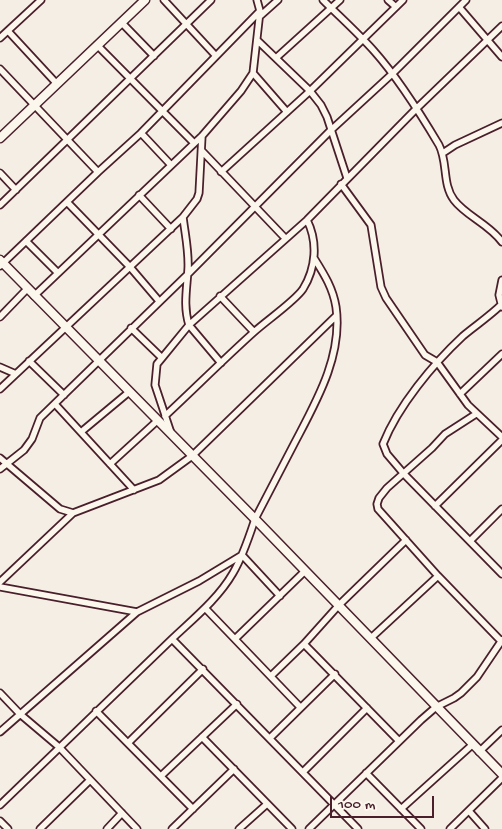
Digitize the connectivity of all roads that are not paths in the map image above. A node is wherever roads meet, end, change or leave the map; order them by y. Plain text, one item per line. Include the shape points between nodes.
1 (41, 0) edge
2 (145, 0) edge
3 (164, 0) edge
4 (212, 0) edge
5 (257, 0) edge
6 (278, 0) edge
7 (323, 0) edge
8 (340, 0) edge
9 (388, 0) edge
10 (402, 0) edge
11 (466, 0) edge
12 (396, 7) junction
13 (459, 7) junction
14 (332, 8) junction
15 (259, 14) junction
16 (121, 22) junction
17 (186, 25) junction
18 (502, 26) edge
19 (8, 31) junction
20 (0, 38) edge
21 (257, 40) junction
22 (363, 40) junction
23 (488, 40) junction
24 (97, 45) junction
25 (154, 56) junction
26 (216, 56) junction
27 (502, 57) edge
28 (276, 58) junction
29 (0, 69) edge
30 (252, 73) junction
31 (392, 74) junction
32 (131, 78) junction
33 (57, 84) junction
34 (310, 92) junction
35 (35, 105) junction
36 (416, 109) junction
37 (162, 110) junction
38 (288, 112) junction
39 (502, 123) edge
40 (330, 131) junction
41 (140, 133) junction
42 (202, 136) junction
43 (0, 138) edge
44 (68, 140) junction
45 (194, 143) junction
46 (202, 151) junction
47 (443, 154) junction
48 (171, 165) junction
49 (98, 172) junction
50 (221, 172) junction
51 (0, 173) edge
52 (347, 178) junction
53 (342, 184) junction
54 (16, 190) junction
55 (139, 195) junction
56 (67, 202) junction
57 (0, 205) edge
58 (255, 207) junction
59 (183, 217) junction
60 (307, 220) junction
61 (171, 229) junction
62 (98, 234) junction
63 (285, 238) junction
64 (26, 241) junction
65 (502, 242) edge
66 (314, 258) junction
67 (1, 263) edge
68 (130, 267) junction
69 (58, 272) junction
70 (187, 275) junction
71 (502, 280) edge
72 (27, 289) junction
73 (34, 296) junction
74 (220, 296) junction
75 (159, 301) junction
76 (502, 306) edge
77 (336, 316) junction
78 (0, 317) edge
79 (189, 325) junction
80 (65, 327) junction
81 (131, 328) junction
82 (254, 332) junction
83 (502, 354) edge
84 (162, 358) junction
85 (98, 360) junction
86 (29, 361) junction
87 (437, 362) junction
88 (221, 363) junction
89 (0, 367) edge
90 (16, 374) junction
91 (0, 390) edge
92 (129, 392) junction
93 (460, 394) junction
94 (64, 395) junction
95 (55, 404) junction
96 (476, 414) junction
97 (165, 416) junction
98 (157, 421) junction
99 (81, 432) junction
100 (172, 435) junction
101 (502, 439) edge
102 (192, 456) junction
103 (0, 458) edge
104 (110, 464) junction
105 (6, 465) junction
106 (0, 469) edge
107 (404, 474) junction
108 (134, 490) junction
109 (435, 506) junction
110 (502, 509) edge
111 (73, 513) junction
112 (255, 519) junction
113 (406, 540) junction
114 (470, 541) junction
115 (242, 555) junction
116 (305, 570) junction
117 (502, 573) edge
118 (438, 576) junction
119 (0, 582) edge
120 (0, 586) edge
121 (280, 596) junction
122 (339, 605) junction
123 (205, 608) junction
124 (137, 612) junction
125 (371, 638) junction
126 (172, 639) junction
127 (235, 639) junction
128 (502, 641) edge
129 (304, 644) junction
130 (203, 669) junction
131 (334, 674) junction
132 (271, 676) junction
133 (0, 694) edge
134 (237, 704) junction
135 (436, 707) junction
136 (300, 708) junction
137 (367, 708) junction
138 (96, 711) junction
139 (20, 714) junction
140 (502, 730) edge
141 (0, 732) edge
142 (202, 738) junction
143 (270, 738) junction
144 (399, 741) junction
145 (128, 743) junction
146 (472, 744) junction
147 (59, 747) junction
148 (479, 752) junction
149 (234, 769) junction
150 (303, 772) junction
151 (366, 773) junction
152 (502, 774) edge
153 (161, 776) junction
154 (502, 778) edge
155 (90, 780) junction
156 (267, 804) junction
157 (335, 804) junction
158 (0, 805) edge
159 (193, 809) junction
160 (401, 809) junction
161 (469, 811) junction
162 (122, 813) junction
163 (0, 821) edge
164 (8, 829) edge
165 (40, 829) edge
166 (107, 829) edge
167 (137, 829) edge
168 (172, 829) edge
169 (240, 829) edge
170 (292, 829) edge
171 (309, 829) edge
172 (358, 829) edge
173 (421, 829) edge
174 (450, 829) edge
175 (485, 829) edge

1 - 19 street
2 - 16 street
3 - 17 street
4 - 17 street
5 - 15 street
6 - 15 street
7 - 14 street
8 - 14 street
9 - 12 street
10 - 12 street
11 - 13 street
12 - 22 street
13 - 23 street
13 - 31 street
14 - 22 street
14 - 28 street
15 - 21 street
15 - 26 street
16 - 24 street
16 - 25 street
17 - 25 street
17 - 26 street
18 - 23 street
19 - 20 street
19 - 33 street
21 - 28 street
21 - 30 street
22 - 31 street
22 - 34 street
23 - 27 street
23 - 36 street
24 - 32 street
24 - 33 street
25 - 32 street
26 - 37 street
28 - 34 street
29 - 35 street
30 - 38 street
30 - 42 street via 241,91
31 - 36 street
31 - 40 street
32 - 37 street
32 - 44 street
33 - 35 street
34 - 38 street
34 - 40 street via 321,105
35 - 43 street
35 - 44 street
36 - 47 street
36 - 52 street
37 - 41 street
37 - 45 street
38 - 50 street
39 - 47 street via 454,145
40 - 52 street
40 - 58 street
41 - 48 street
41 - 49 street
42 - 45 street
42 - 46 street
44 - 49 street
44 - 54 street
45 - 48 street
46 - 50 street
46 - 59 street via 199,193
47 - 65 street via 453,199
48 - 55 street
49 - 56 street
50 - 58 street
51 - 54 street
52 - 53 street
53 - 60 street
53 - 87 street via 371,225 386,298 425,355
54 - 57 street
55 - 61 street
55 - 62 street
56 - 62 street
56 - 64 street
58 - 63 street
58 - 70 street
59 - 61 street
59 - 70 street
60 - 63 street
60 - 66 street
61 - 68 street
62 - 68 street
62 - 69 street
63 - 74 street
64 - 67 street
64 - 69 street
66 - 77 street via 330,283
66 - 82 street via 302,290
67 - 72 street
68 - 75 street
68 - 80 street
69 - 73 street
70 - 75 street
70 - 79 street via 185,306
71 - 76 street via 499,295
72 - 73 street
72 - 78 street
73 - 80 street
74 - 79 street
74 - 82 street
75 - 81 street
76 - 87 street
77 - 102 street
77 - 112 street via 334,344 322,390
79 - 84 street
79 - 88 street
80 - 85 street
80 - 86 street
81 - 84 street
81 - 85 street
82 - 88 street
83 - 93 street
84 - 97 street via 155,385
85 - 92 street
85 - 94 street
86 - 90 street
86 - 94 street
87 - 93 street
87 - 107 street via 389,430 383,444
88 - 97 street
89 - 90 street
90 - 91 street
92 - 98 street
92 - 99 street
93 - 96 street
94 - 95 street
95 - 99 street
95 - 105 street via 40,418 24,450
96 - 101 street
96 - 107 street via 445,434
97 - 100 street
98 - 100 street
98 - 104 street
99 - 104 street
100 - 102 street
101 - 109 street
102 - 108 street via 159,480
102 - 112 street
103 - 105 street
104 - 108 street
105 - 106 street
105 - 111 street via 60,509
107 - 109 street
107 - 113 street via 387,488 377,504
108 - 111 street
109 - 114 street
110 - 114 street
111 - 119 street
112 - 115 street
112 - 116 street
113 - 118 street
113 - 122 street
114 - 117 street
115 - 121 street
115 - 123 street via 224,586
115 - 124 street
116 - 121 street
116 - 122 street
118 - 125 street
118 - 128 street
120 - 124 street
121 - 127 street
122 - 125 street
122 - 129 street
123 - 126 street
123 - 127 street
124 - 139 street
125 - 135 street
126 - 130 street
126 - 138 street
127 - 132 street
128 - 135 street via 477,677 454,698
129 - 131 street
129 - 132 street
130 - 134 street
130 - 145 street
131 - 136 street
131 - 137 street
132 - 136 street
133 - 139 street
134 - 142 street
134 - 143 street
135 - 144 street
135 - 146 street
136 - 143 street
137 - 144 street
137 - 150 street
138 - 145 street
138 - 147 street
139 - 141 street
139 - 147 street
140 - 148 street
142 - 149 street
142 - 153 street
143 - 150 street
144 - 151 street
145 - 153 street
146 - 148 street
146 - 160 street
147 - 155 street
147 - 158 street
148 - 152 street
149 - 156 street
149 - 159 street
150 - 157 street
151 - 157 street
151 - 160 street
153 - 159 street
154 - 161 street
155 - 162 street
155 - 165 street
156 - 169 street
156 - 170 street
157 - 171 street
157 - 172 street
159 - 168 street
160 - 173 street
161 - 174 street
161 - 175 street
162 - 166 street
162 - 167 street
163 - 164 street

